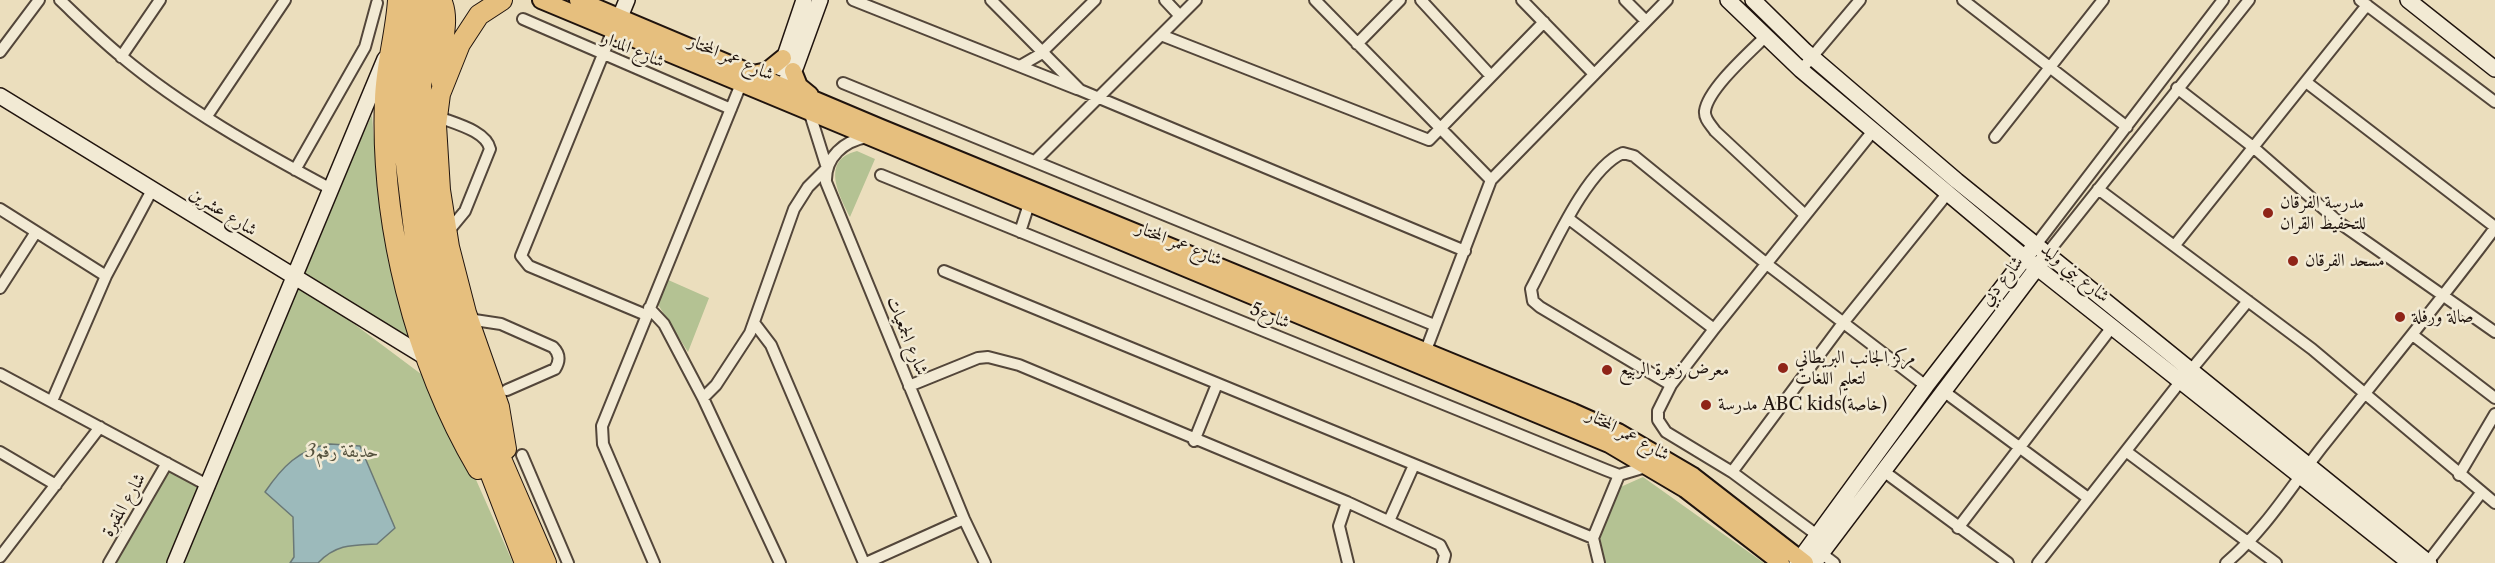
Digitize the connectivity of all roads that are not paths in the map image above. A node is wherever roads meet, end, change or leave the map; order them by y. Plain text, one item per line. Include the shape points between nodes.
1 (39, 0) edge
2 (60, 0) edge
3 (160, 0) edge
4 (285, 0) edge
5 (398, 0) edge
6 (415, 0) edge
7 (431, 0) edge
8 (441, 0) edge
9 (502, 0) edge
10 (541, 0) edge
11 (578, 0) edge
12 (627, 0) edge
13 (804, 0) edge
14 (820, 0) edge
15 (853, 0) edge
16 (991, 0) edge
17 (1095, 0) edge
18 (1165, 0) edge
19 (1196, 0) edge
20 (1315, 0) edge
21 (1400, 0) edge
22 (1421, 0) edge
23 (1522, 0) edge
24 (1625, 0) edge
25 (1667, 0) edge
26 (1728, 0) edge
27 (1753, 0) edge
28 (1963, 0) edge
29 (2103, 0) edge
30 (2223, 0) edge
31 (2249, 0) edge
32 (2408, 0) edge
33 (1856, 1) edge
34 (377, 3) dead end
35 (2364, 3) edge
36 (1180, 16) junction
37 (523, 19) dead end
38 (1645, 20) junction
39 (1544, 22) junction
40 (617, 24) junction
41 (1161, 35) junction
42 (1765, 37) junction
43 (1358, 44) junction
44 (407, 49) junction
45 (1043, 51) junction
46 (0, 52) edge
47 (602, 55) junction
48 (121, 57) junction
49 (1813, 57) junction
50 (788, 64) junction
51 (1020, 66) junction
52 (2050, 68) junction
53 (2495, 69) edge
54 (1802, 70) junction
55 (1594, 74) junction
56 (1490, 75) junction
57 (747, 79) junction
58 (2306, 82) junction
59 (843, 83) dead end
60 (442, 87) junction
61 (2177, 88) junction
62 (1080, 90) junction
63 (779, 93) junction
64 (0, 96) edge
65 (1100, 98) junction
66 (2495, 102) edge
67 (812, 107) junction
68 (731, 110) junction
69 (207, 116) junction
70 (436, 116) junction
71 (1440, 127) junction
72 (2127, 127) junction
73 (1873, 131) junction
74 (867, 137) junction
75 (1995, 137) dead end
76 (2253, 147) junction
77 (1036, 160) junction
78 (827, 168) junction
79 (295, 170) junction
80 (881, 175) dead end
81 (1491, 180) junction
82 (331, 189) junction
83 (2098, 189) junction
84 (152, 190) junction
85 (1947, 194) junction
86 (1029, 204) junction
87 (0, 209) edge
88 (1805, 215) junction
89 (1569, 219) junction
90 (2495, 228) edge
91 (36, 232) junction
92 (1020, 232) junction
93 (446, 234) junction
94 (2175, 245) junction
95 (2041, 250) junction
96 (1465, 251) junction
97 (2031, 263) junction
98 (1768, 265) junction
99 (944, 271) dead end
100 (106, 276) junction
101 (294, 279) junction
102 (0, 288) edge
103 (2445, 295) junction
104 (2248, 301) junction
105 (648, 311) junction
106 (468, 319) junction
107 (1843, 323) junction
108 (754, 324) junction
109 (1434, 325) junction
110 (2112, 327) junction
111 (1714, 329) junction
112 (2495, 332) edge
113 (2414, 336) junction
114 (1426, 350) junction
115 (427, 358) junction
116 (2191, 370) junction
117 (0, 374) edge
118 (2180, 382) junction
119 (1217, 384) junction
120 (909, 386) junction
121 (1671, 386) junction
122 (1926, 386) junction
123 (507, 390) dead end
124 (1942, 390) junction
125 (2365, 394) junction
126 (703, 398) junction
127 (2495, 398) edge
128 (51, 401) junction
129 (2495, 414) edge
130 (100, 428) junction
131 (1194, 441) junction
132 (2019, 449) junction
133 (0, 452) edge
134 (2127, 452) junction
135 (522, 455) dead end
136 (166, 463) junction
137 (1414, 465) junction
138 (1649, 466) junction
139 (507, 469) junction
140 (1882, 470) junction
141 (1732, 471) junction
142 (2303, 471) junction
143 (1619, 475) junction
144 (2459, 475) junction
145 (56, 485) junction
146 (209, 486) junction
147 (2481, 493) junction
148 (499, 496) junction
149 (2088, 498) junction
150 (1347, 502) junction
151 (2495, 503) edge
152 (964, 519) junction
153 (1389, 521) junction
154 (1958, 528) junction
155 (1817, 534) junction
156 (1593, 538) junction
157 (2250, 543) junction
158 (0, 557) edge
159 (1808, 560) edge
160 (109, 563) edge
161 (175, 563) edge
162 (525, 563) edge
163 (546, 563) edge
164 (568, 563) edge
165 (654, 563) edge
166 (780, 563) edge
167 (865, 563) edge
168 (985, 563) edge
169 (1348, 563) edge
170 (1443, 563) edge
171 (1599, 563) edge
172 (1781, 563) edge
173 (1833, 563) edge
174 (2008, 563) edge
175 (2038, 563) edge
176 (2226, 563) edge
177 (2276, 563) edge
178 (2410, 563) edge
179 (2429, 563) edge

1 - 46 street
2 - 48 street
3 - 48 street
4 - 69 street
5 - 44 highway
6 - 44 highway
7 - 44 highway
8 - 60 highway via 445,13 438,68
9 - 60 highway via 474,21
10 - 40 main road, شارع عمر المختار
11 - 40 main road, شارع عمر المختار
12 - 40 street
13 - 50 street
14 - 50 street
15 - 51 street
16 - 45 street
17 - 45 street
18 - 36 street
19 - 36 street
20 - 43 street
21 - 43 street
22 - 56 street
23 - 39 street
24 - 38 street
25 - 38 street
26 - 42 street, شارع بني وليد
27 - 49 street, شارع بني وليد
28 - 52 street
29 - 52 street
30 - 72 street, شارع دبي
31 - 61 street, شارع دبي
32 - 53 street
33 - 49 street
34 - 79 street via 365,47
35 - 58 street
35 - 66 street
36 - 41 street
37 - 47 street, شارع المدار
38 - 55 street
39 - 55 street
39 - 56 street
40 - 47 street
40 - 57 main road, شارع عمر المختار
41 - 65 street
41 - 71 street via 1429,140
42 - 54 street, شارع بني وليد
42 - 88 street via 1718,88 1705,110 1705,118
43 - 71 street
44 - 82 street via 383,64
44 - 115 highway via 384,123 388,197 396,248
44 - 139 highway via 420,123 429,237 458,346
44 - 148 highway via 403,139 418,263 441,345
45 - 51 street
45 - 62 street
47 - 68 street, شارع المدار
47 - 105 street via 521,256 529,266
48 - 69 street
49 - 54 street
49 - 95 street, شارع بني وليد
50 - 57 main road
50 - 63 street
50 - 67 main road
51 - 62 street
52 - 72 street
52 - 75 street
54 - 73 street, شارع بني وليد
55 - 81 street
56 - 71 street
57 - 63 main road, شارع عمر المختار
57 - 68 street
58 - 76 street
58 - 90 street
59 - 77 street
60 - 70 highway
61 - 76 street
61 - 83 street, شارع دبي
62 - 65 street
63 - 67 main road, شارع عمر المختار
64 - 84 street, شارع عشرين
65 - 77 street
65 - 96 street
67 - 74 main road, شارع عمر المختار
67 - 78 street, شارع الجمعيات
67 - 114 main road
68 - 105 street
69 - 79 street
70 - 93 highway
70 - 93 street via 480,135 488,141 490,149 465,211
71 - 81 street
72 - 95 street, شارع دبي
73 - 85 street, شارع بني وليد
73 - 88 street
74 - 78 street via 844,146
74 - 86 main road, شارع عمر المختار
76 - 94 street
76 - 103 street via 2341,224
77 - 109 street
78 - 108 street via 808,186 795,209
78 - 120 street, شارع الجمعيات via 828,189
79 - 82 street
80 - 92 street, شارع5
81 - 96 street
82 - 101 street
83 - 94 street
83 - 95 street, شارع دبي
84 - 100 street
84 - 101 street, شارع عشرين
85 - 97 street, شارع بني وليد
85 - 107 street
86 - 92 street
86 - 138 main road, شارع عمر المختار via 1566,425
87 - 91 street
88 - 98 street
89 - 98 street via 1596,177 1618,155 1629,154
89 - 111 street
89 - 121 street via 1531,289 1533,301
90 - 103 street
91 - 100 street
91 - 102 street
92 - 143 street, شارع5
93 - 106 highway
94 - 104 street
95 - 97 street, شارع دبي
95 - 116 street, شارع بني وليد
96 - 109 street
97 - 110 street, شارع بني وليد
97 - 122 street, شارع دبي
97 - 124 street, شارع دبي
98 - 107 street
98 - 111 street
99 - 119 street
100 - 128 street
101 - 115 street, شارع عشرين
101 - 146 street
103 - 112 street
103 - 113 street
104 - 116 street
104 - 125 street
105 - 126 street via 661,319
105 - 165 street via 601,432
106 - 123 street via 501,324 557,352 555,369
106 - 139 highway via 502,419
107 - 122 street
107 - 141 street
108 - 126 street via 716,385
108 - 167 street via 771,345
109 - 114 street
110 - 118 street, شارع بني وليد
110 - 132 street
111 - 121 street
113 - 125 street
113 - 127 street
114 - 159 main road via 1617,432 1693,476
115 - 148 highway via 460,436
116 - 142 street, شارع بني وليد
117 - 128 street
118 - 134 street
118 - 142 street, شارع بني وليد
119 - 131 street
119 - 137 street
120 - 131 street via 988,357 1019,365
120 - 152 street, شارع الجمعيات
121 - 141 street via 1658,411 1660,427
122 - 155 street, شارع دبي
124 - 132 street
124 - 140 street, شارع دبي
125 - 142 street
125 - 144 street
126 - 166 street
128 - 130 street
129 - 144 street
130 - 136 street
130 - 145 street
131 - 150 street
132 - 149 street
132 - 154 street
133 - 145 street
134 - 149 street
134 - 157 street
135 - 164 street
136 - 146 street
136 - 160 street, شارع المقبرة
137 - 153 street
137 - 156 street
138 - 143 street
138 - 172 main road, شارع عمر المختار
139 - 163 highway
140 - 154 street
140 - 159 street, شارع دبي
141 - 155 street
142 - 157 street
142 - 178 street, شارع بني وليد
142 - 179 street, شارع بني وليد
143 - 156 street
144 - 147 street
145 - 158 street
146 - 161 street
147 - 151 street
147 - 179 street
148 - 162 highway
149 - 175 street
150 - 153 street
150 - 169 street via 1339,526
152 - 167 street
152 - 168 street, شارع الجمعيات
153 - 170 street via 1440,545 1445,555
154 - 174 street
155 - 159 street, شارع دبي
156 - 171 street
157 - 176 street
157 - 177 street
159 - 173 street

